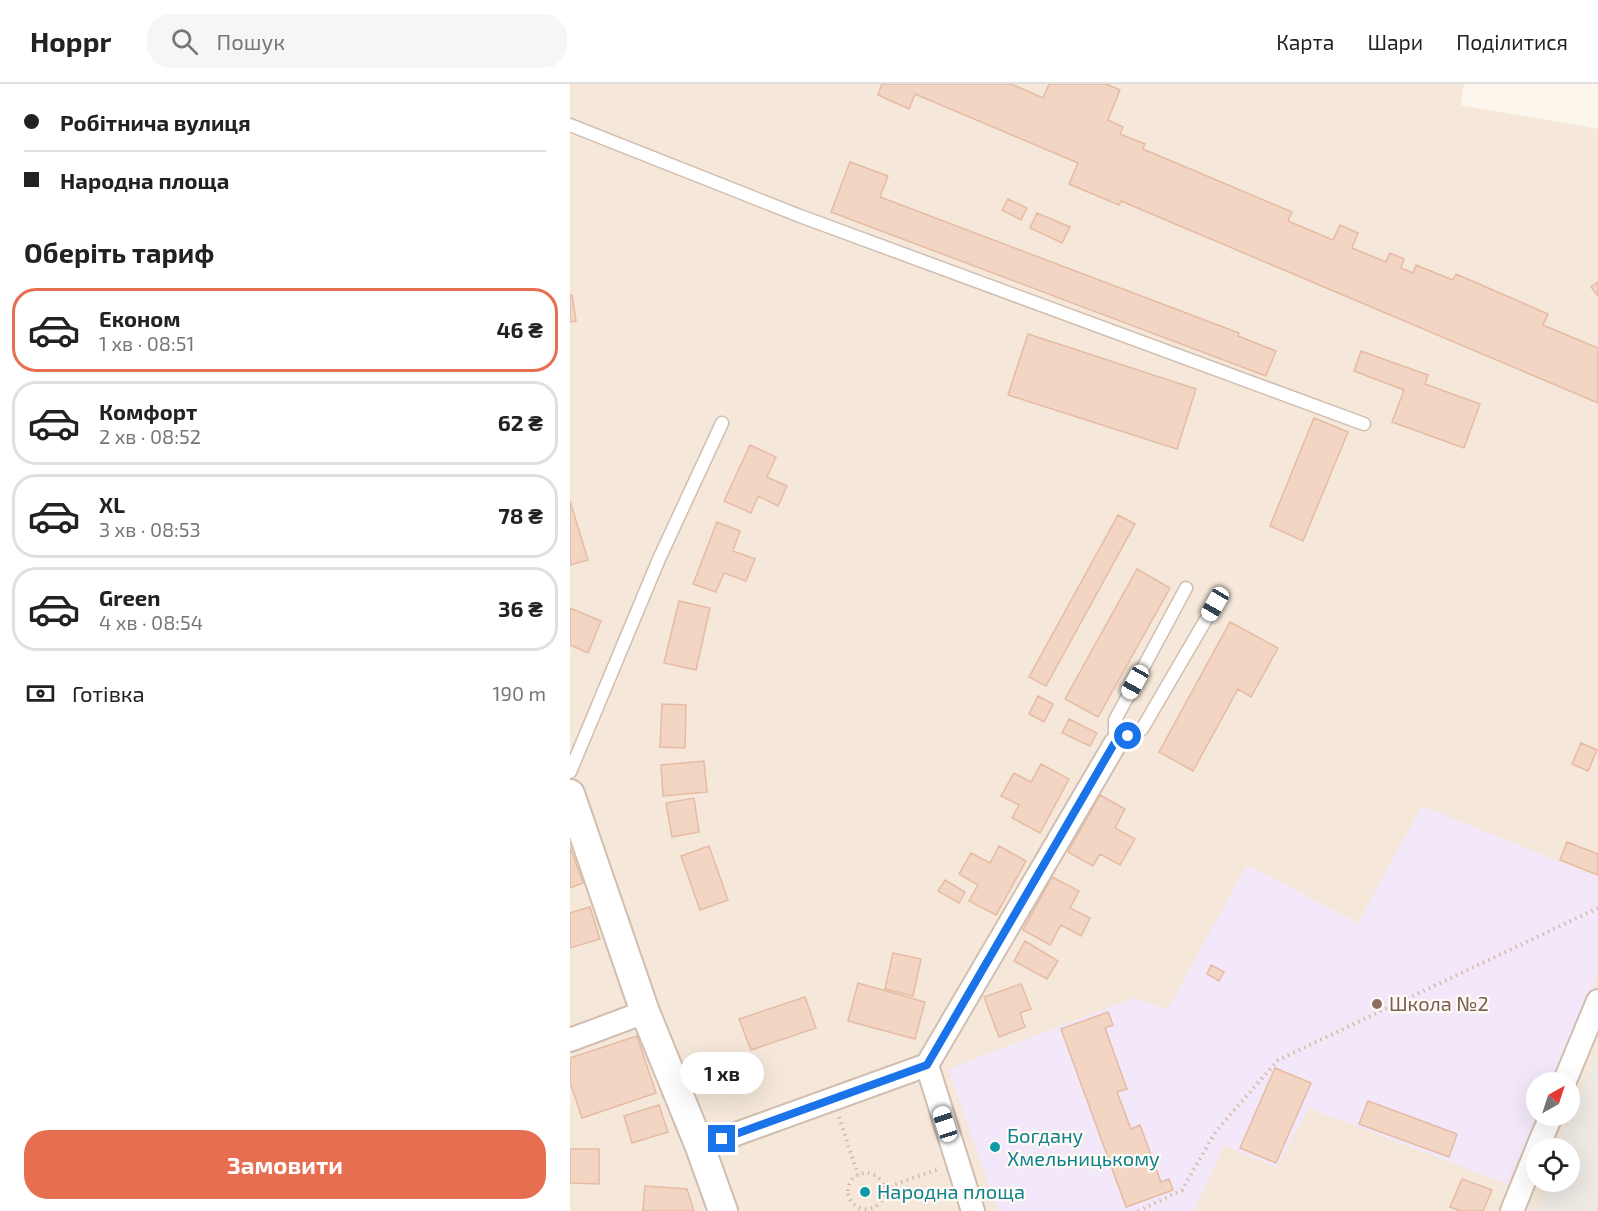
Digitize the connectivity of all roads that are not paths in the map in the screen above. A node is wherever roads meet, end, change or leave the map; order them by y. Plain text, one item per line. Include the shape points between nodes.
1 (570, 126) edge
2 (722, 423) dead end
3 (1364, 424) dead end
4 (1186, 588) dead end
5 (1215, 604) dead end
6 (1114, 744) junction
7 (570, 772) edge
8 (570, 794) edge
9 (1598, 1001) edge
10 (645, 1012) junction
11 (570, 1040) edge
12 (927, 1065) junction
13 (1569, 1072) edge
14 (700, 1147) junction
15 (1526, 1177) edge
16 (723, 1211) edge
17 (973, 1211) edge
18 (1512, 1211) edge

1 - 3 lane via 800,216
2 - 7 lane via 659,559
4 - 6 lane via 1114,720
5 - 6 lane via 1142,729
6 - 12 street
8 - 10 street
9 - 13 street
10 - 11 street
10 - 14 street
12 - 14 street
12 - 17 street
14 - 16 street
15 - 18 street

